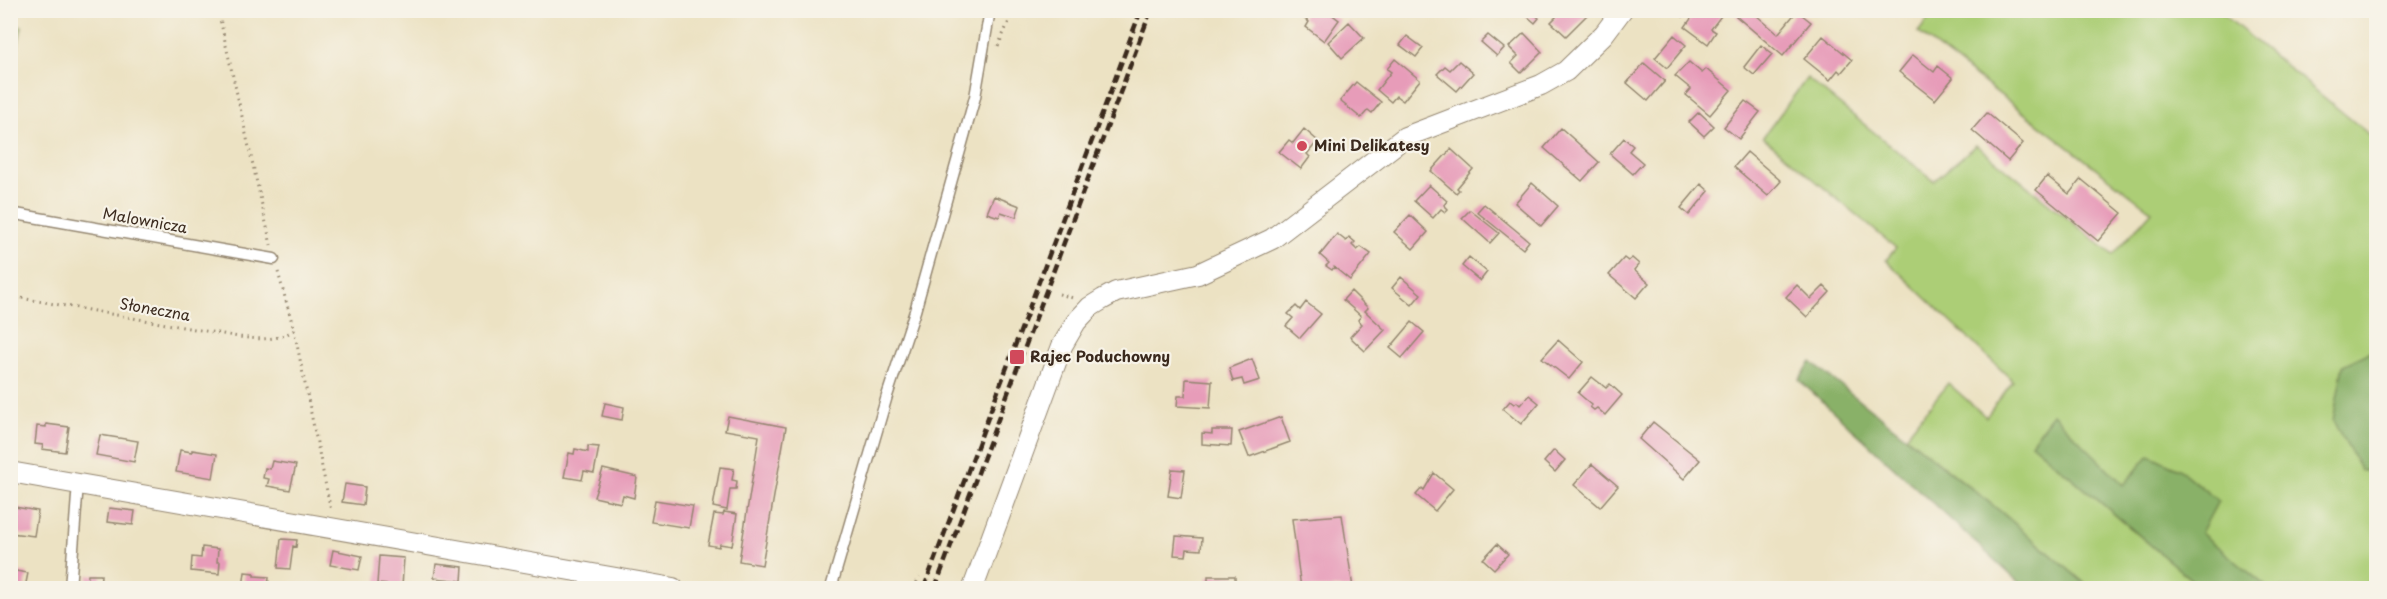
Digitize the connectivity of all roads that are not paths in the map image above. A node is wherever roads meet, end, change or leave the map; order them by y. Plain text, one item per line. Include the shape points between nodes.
1 (990, 10) edge
2 (1622, 10) edge
3 (10, 213) edge
4 (274, 259) dead end
5 (10, 472) edge
6 (78, 483) junction
7 (70, 588) edge
8 (673, 588) edge
9 (831, 588) edge
10 (973, 588) edge

1 - 9 lane via 975,97
2 - 10 street via 1566,71 1541,86 1405,138 1272,238 1198,274 1116,292 1090,307 1062,346
3 - 4 lane, Malownicza
5 - 6 street
6 - 7 lane
6 - 8 street

